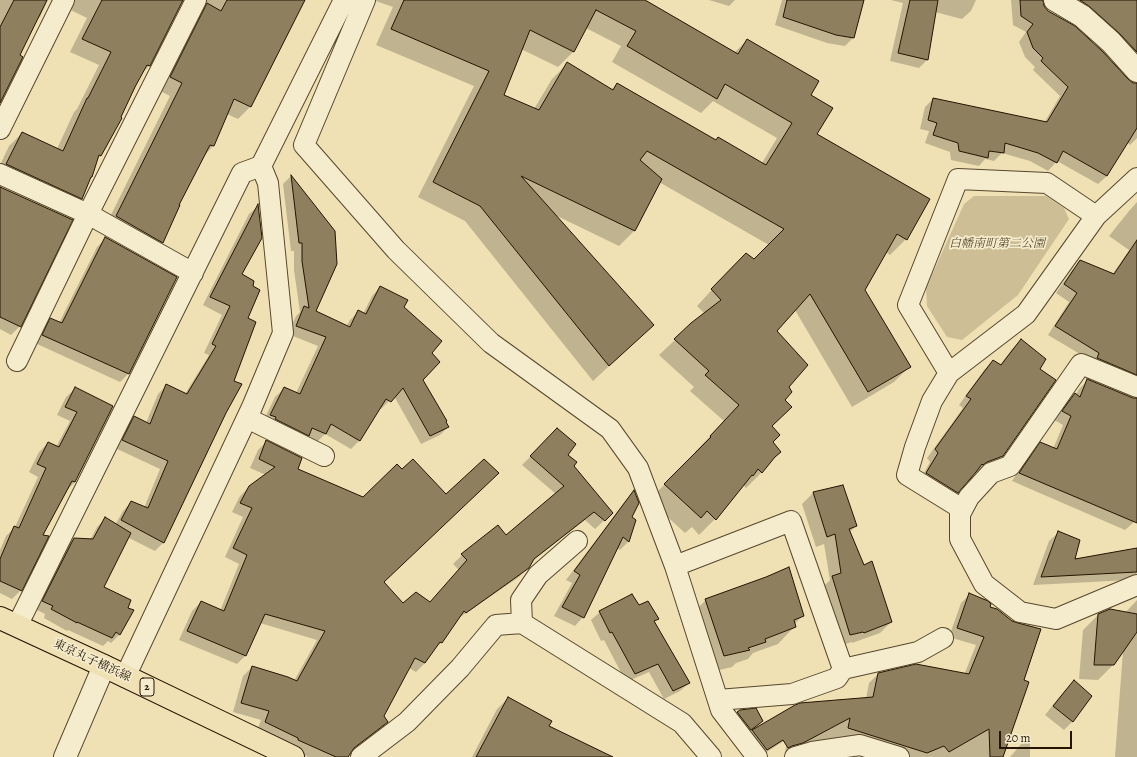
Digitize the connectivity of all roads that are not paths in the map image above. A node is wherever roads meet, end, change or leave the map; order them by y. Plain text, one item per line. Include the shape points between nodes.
1 (64, 0) edge
2 (196, 0) edge
3 (344, 0) edge
4 (365, 0) edge
5 (1055, 0) edge
6 (1137, 71) edge
7 (0, 129) edge
8 (261, 166) junction
9 (0, 174) edge
10 (1137, 178) edge
11 (88, 214) junction
12 (1096, 216) junction
13 (193, 273) junction
14 (17, 361) dead end
15 (949, 373) junction
16 (1137, 387) edge
17 (247, 418) junction
18 (324, 456) dead end
19 (962, 509) junction
20 (576, 541) dead end
21 (675, 566) junction
22 (1137, 585) edge
23 (9, 622) edge
24 (522, 623) junction
25 (943, 638) dead end
26 (104, 666) junction
27 (843, 670) junction
28 (125, 676) junction
29 (718, 700) junction
30 (64, 757) edge
31 (293, 757) edge
32 (362, 757) edge
33 (712, 757) edge
34 (757, 757) edge
35 (795, 757) edge
36 (899, 757) edge

1 - 7 street
2 - 11 street
3 - 8 street
4 - 21 street via 304,145 396,250 491,343 610,429 638,468
5 - 6 street via 1082,16 1112,42
8 - 13 street via 242,173
8 - 17 street via 268,183 284,333
9 - 11 street
10 - 12 street
11 - 13 street
11 - 14 street
12 - 15 street via 1026,314
12 - 15 street via 1047,183 958,179 908,305
13 - 23 street
15 - 19 street via 932,401 914,447 907,475
16 - 19 street via 1081,364 1010,466 991,473 969,497
17 - 18 street
17 - 28 street
19 - 22 street via 960,539 984,584 1020,612 1056,619
20 - 24 street via 538,575 521,600
21 - 27 street via 791,521
21 - 29 street
23 - 26 main road, 東京丸子横浜線 / 2
24 - 32 street via 496,626 460,668 407,722
24 - 33 street via 682,723
25 - 27 street via 918,652
26 - 28 main road, 東京丸子横浜線 / 2
26 - 30 street
27 - 29 street via 837,678 792,694
28 - 31 main road, 東京丸子横浜線 / 2
29 - 34 street via 721,710
35 - 36 street via 860,745

